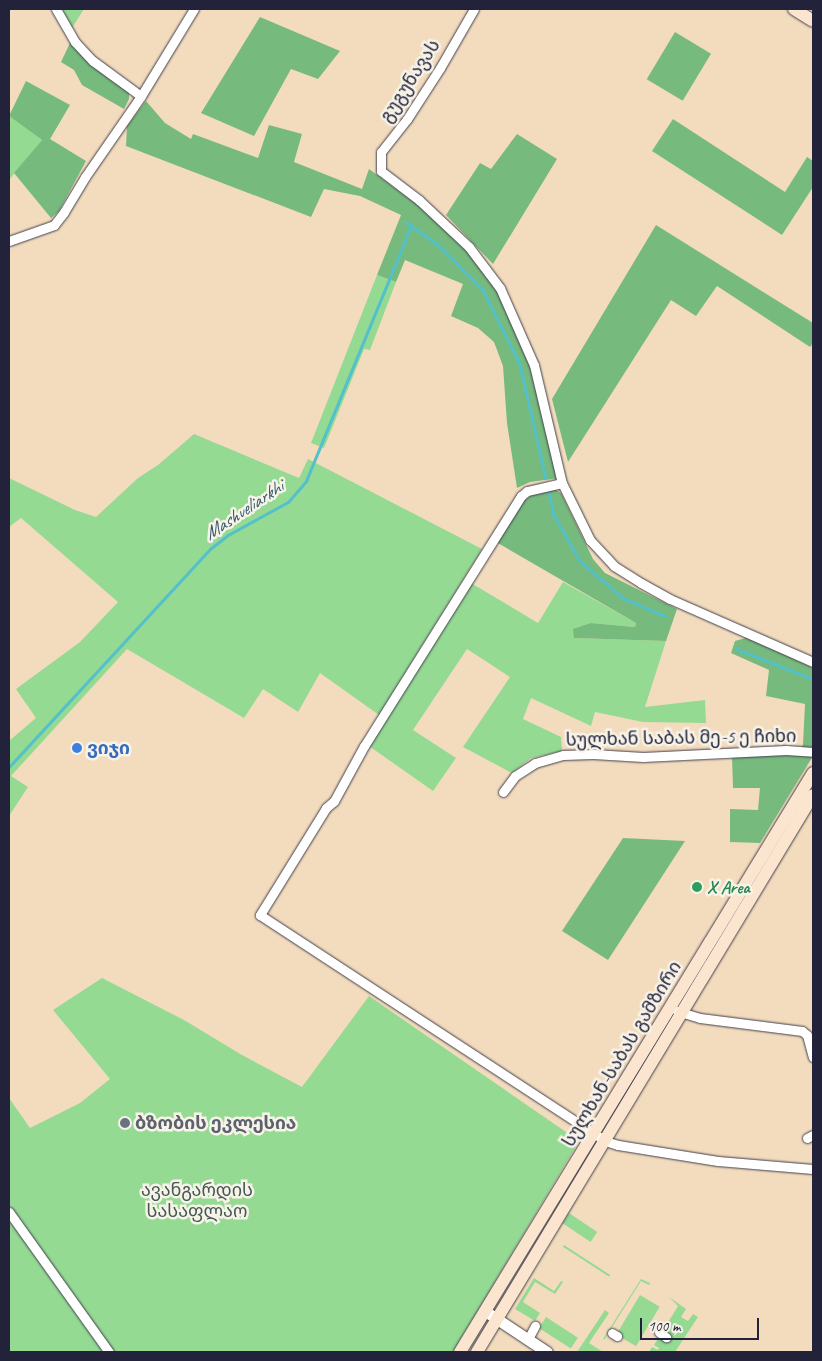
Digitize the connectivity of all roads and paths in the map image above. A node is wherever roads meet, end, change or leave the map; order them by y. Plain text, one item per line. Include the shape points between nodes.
1 (56, 9) edge
2 (194, 9) edge
3 (472, 9) edge
4 (794, 9) edge
5 (813, 21) edge
6 (141, 96) junction
7 (9, 241) edge
8 (562, 483) junction
9 (813, 662) edge
10 (813, 752) edge
11 (813, 773) edge
12 (503, 792) dead end
13 (813, 795) edge
14 (676, 1010) junction
15 (813, 1057) edge
16 (594, 1133) junction
17 (605, 1141) junction
18 (813, 1169) edge
19 (9, 1212) edge
20 (491, 1314) junction
21 (535, 1326) dead end
22 (528, 1339) junction
23 (109, 1352) edge
24 (460, 1352) edge
25 (477, 1352) edge
26 (547, 1352) edge

1 - 6 street via 75,42
2 - 6 street
3 - 8 street, გუგუნავას via 422,97 381,152 381,171 420,200 469,246 500,288 534,365
4 - 5 main road
6 - 7 street via 54,225
8 - 9 street via 590,540 614,566 670,599
8 - 16 street via 527,491 521,496 364,746 334,801 326,808 260,915
10 - 12 street, სულხან საბას მე-5 ე ჩიხი via 786,750 643,757 564,755 535,763 515,776
11 - 14 main road, სულხან-საბას გამზირი
13 - 14 main road, სულხან-საბას გამზირი
14 - 15 street via 700,1018 802,1031 807,1035
14 - 16 main road, სულხან-საბას გამზირი
14 - 17 main road, სულხან-საბას გამზირი
16 - 17 street
16 - 20 main road, სულხან-საბას გამზირი
17 - 18 street via 718,1161
17 - 20 main road, სულხან-საბას გამზირი
19 - 23 street
20 - 22 street
20 - 24 main road, სულხან-საბას გამზირი
20 - 25 main road, სულხან-საბას გამზირი
21 - 22 street
22 - 26 street

